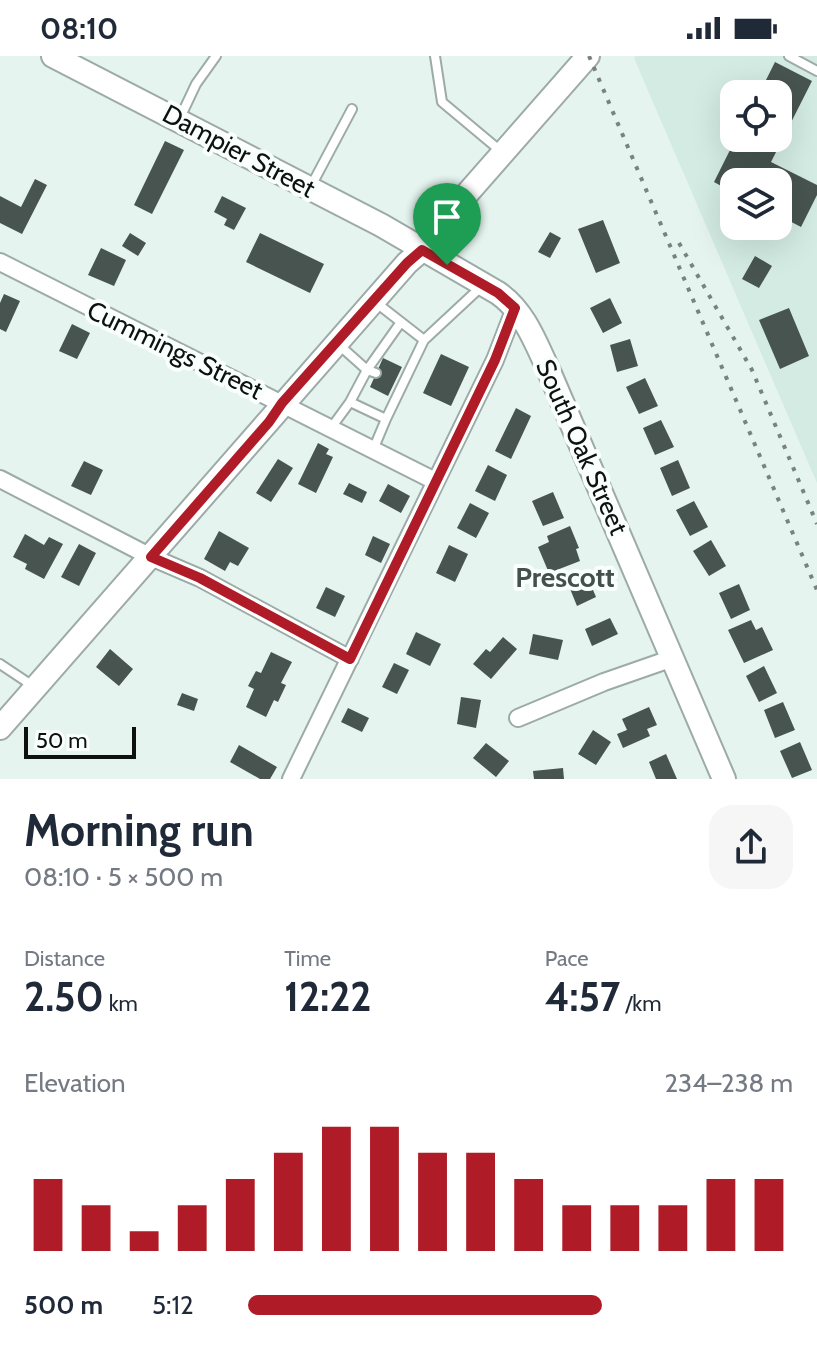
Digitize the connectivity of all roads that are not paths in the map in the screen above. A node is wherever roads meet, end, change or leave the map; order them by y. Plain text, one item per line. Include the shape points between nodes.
1 (53, 56) edge
2 (216, 56) edge
3 (435, 56) edge
4 (588, 56) edge
5 (789, 56) edge
6 (817, 57) edge
7 (814, 69) edge
8 (352, 109) dead end
9 (179, 120) junction
10 (504, 153) junction
11 (310, 189) junction
12 (422, 250) junction
13 (0, 262) edge
14 (484, 285) junction
15 (373, 301) junction
16 (515, 308) junction
17 (401, 322) junction
18 (424, 340) junction
19 (336, 342) junction
20 (372, 372) junction
21 (350, 402) junction
22 (282, 403) junction
23 (386, 419) junction
24 (331, 428) junction
25 (373, 450) junction
26 (0, 479) edge
27 (435, 481) junction
28 (151, 557) junction
29 (673, 658) junction
30 (350, 659) junction
31 (0, 664) edge
32 (36, 687) junction
33 (518, 718) dead end
34 (0, 728) edge
35 (291, 779) edge
36 (724, 779) edge

1 - 9 main road, Dampier Street
2 - 9 lane
3 - 10 lane via 442,102
4 - 10 main road
5 - 7 lane
6 - 7 lane
8 - 11 lane
9 - 11 main road, Dampier Street
10 - 12 main road
11 - 12 main road, Dampier Street
12 - 14 main road, South Oak Street
12 - 15 main road
13 - 22 street, Cummings Street
14 - 16 main road, South Oak Street
14 - 18 lane
15 - 17 lane
15 - 19 main road
16 - 27 street
16 - 29 main road, South Oak Street via 548,369
17 - 18 lane
17 - 20 lane
18 - 23 lane
19 - 20 lane
19 - 22 main road
20 - 21 lane
21 - 23 lane
21 - 24 lane
22 - 24 street, Cummings Street
22 - 28 main road
23 - 25 lane
24 - 25 street, Cummings Street
25 - 27 street, Cummings Street
26 - 28 street
27 - 30 street
28 - 30 street
28 - 32 main road
29 - 33 street
29 - 36 main road, South Oak Street
30 - 35 street
31 - 32 lane
32 - 34 main road

